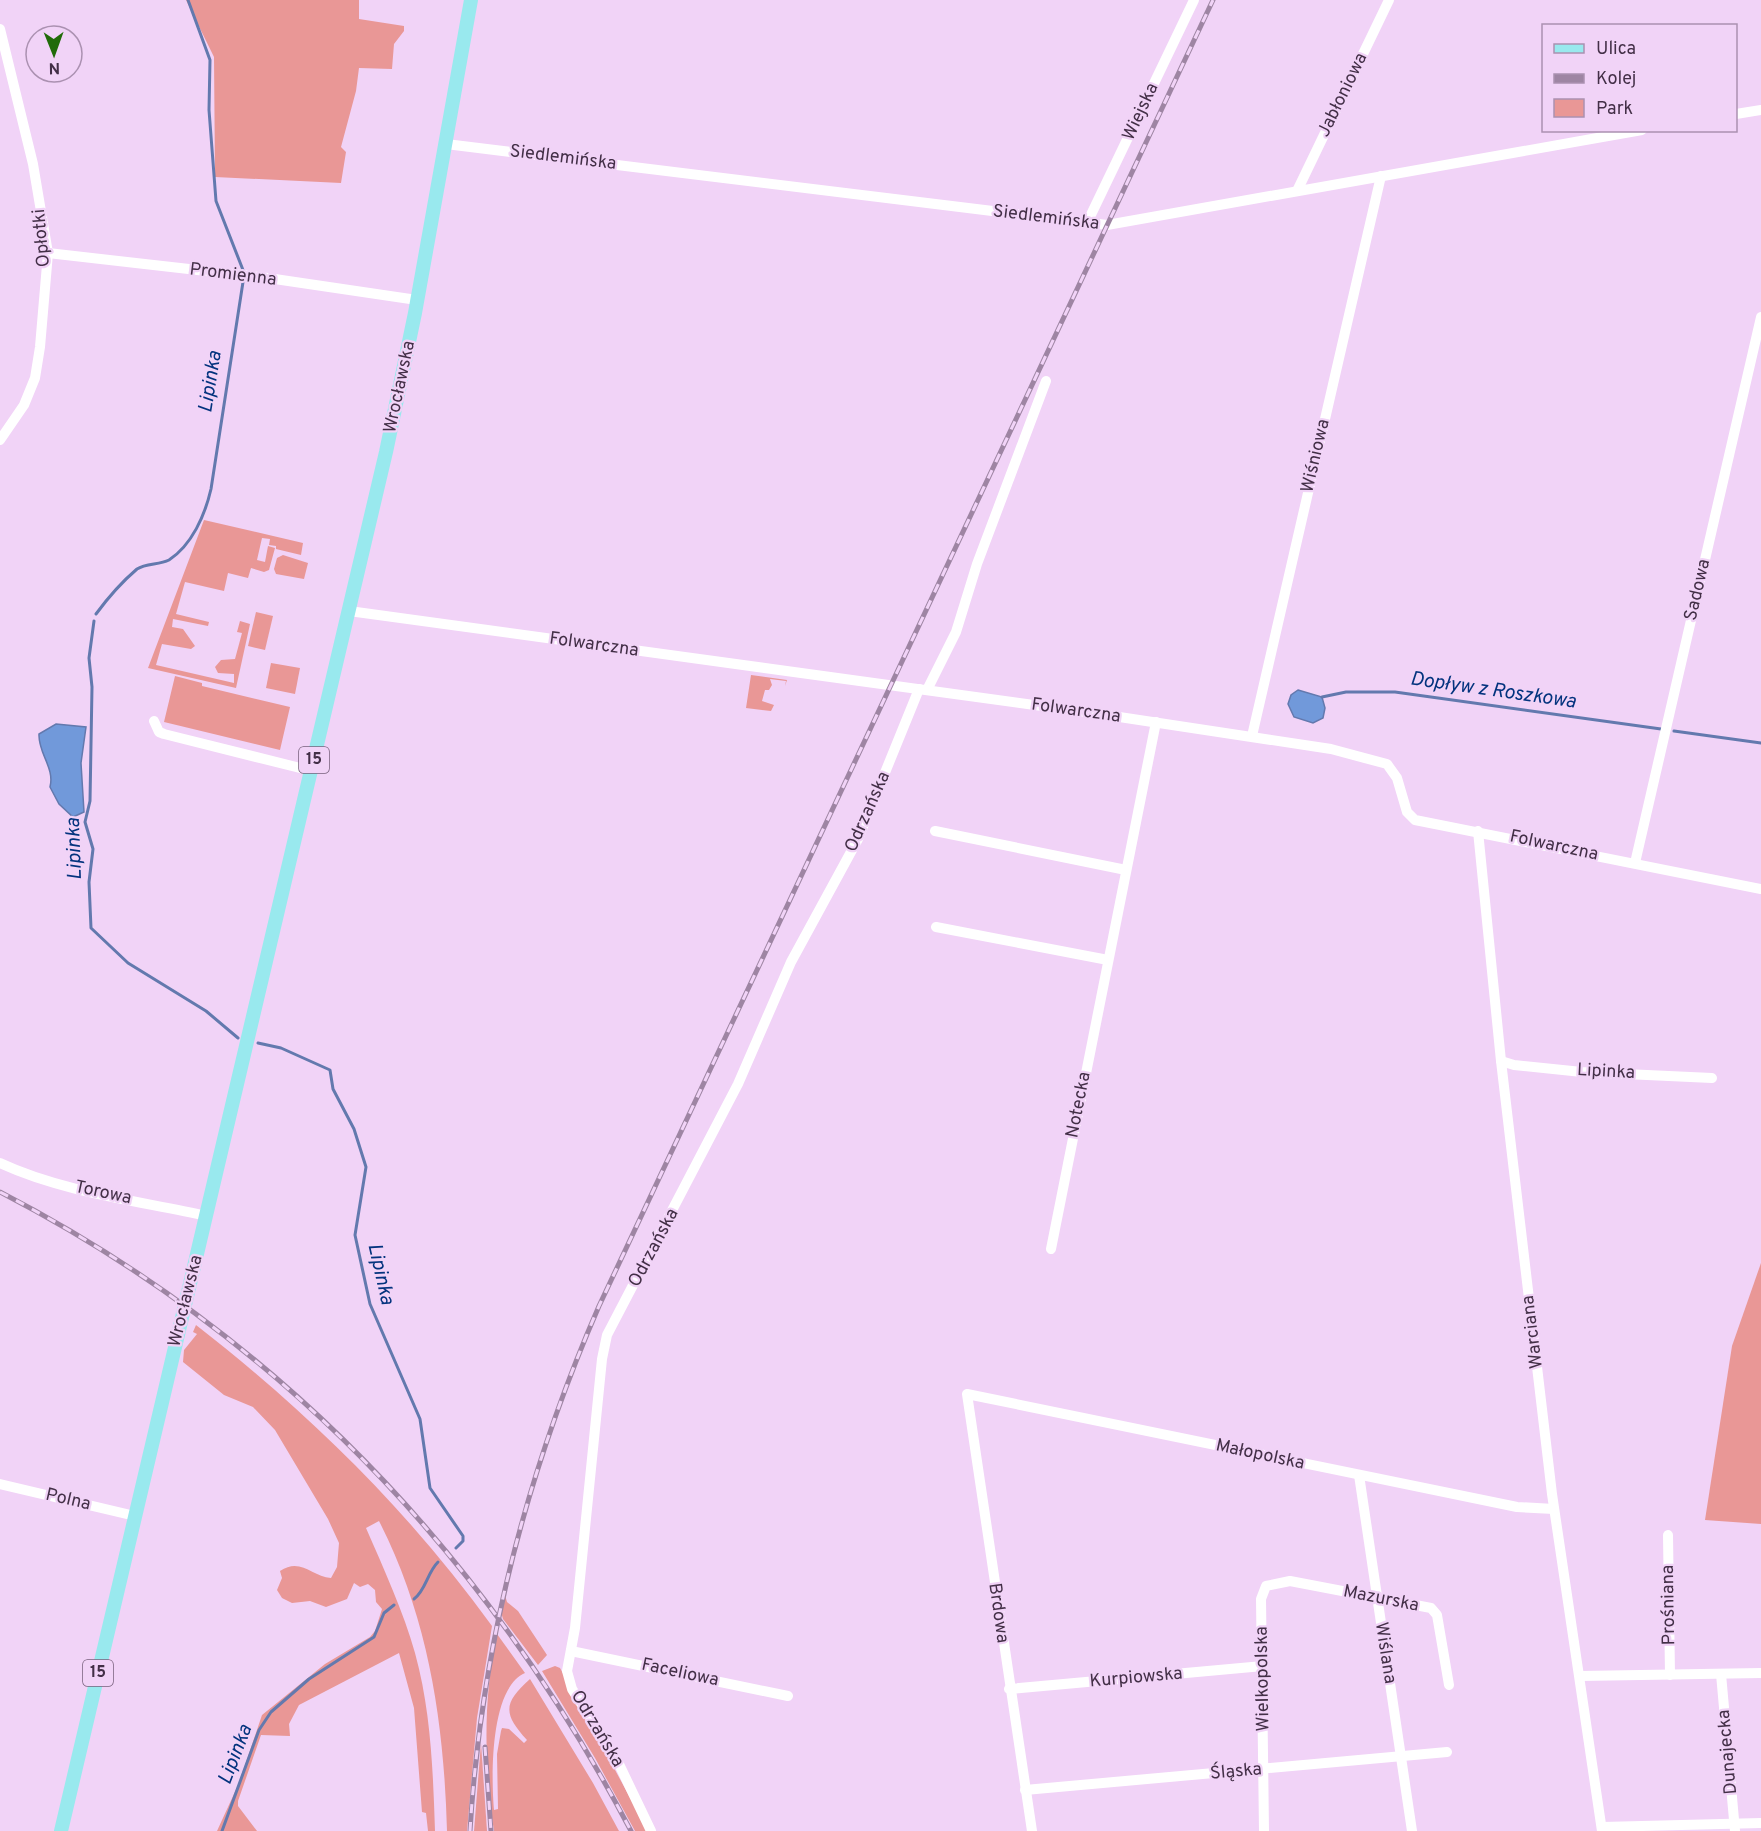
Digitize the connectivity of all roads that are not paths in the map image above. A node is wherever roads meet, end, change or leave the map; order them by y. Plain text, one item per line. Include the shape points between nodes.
1 (471, 0) edge
2 (1194, 0) edge
3 (1389, 0) edge
4 (0, 29) edge
5 (1761, 110) edge
6 (1737, 114) edge
7 (1631, 132) edge
8 (446, 144) junction
9 (1381, 176) junction
10 (1297, 191) junction
11 (1087, 224) junction
12 (48, 253) junction
13 (417, 300) junction
14 (1761, 317) edge
15 (1759, 335) edge
16 (1046, 381) dead end
17 (0, 440) edge
18 (349, 611) junction
19 (923, 690) junction
20 (154, 721) dead end
21 (1156, 722) junction
22 (1252, 736) junction
23 (312, 771) junction
24 (935, 831) dead end
25 (1478, 831) junction
26 (1635, 863) junction
27 (1126, 870) junction
28 (1761, 889) edge
29 (936, 927) dead end
30 (1107, 960) junction
31 (1501, 1061) junction
32 (1712, 1078) dead end
33 (0, 1163) edge
34 (207, 1216) junction
35 (1051, 1249) dead end
36 (967, 1394) joint
37 (1359, 1476) junction
38 (0, 1484) edge
39 (1554, 1509) junction
40 (135, 1516) junction
41 (1668, 1535) dead end
42 (1376, 1598) junction
43 (1261, 1599) joint
44 (571, 1651) junction
45 (1263, 1666) junction
46 (1761, 1673) edge
47 (1721, 1674) junction
48 (1670, 1675) junction
49 (1580, 1676) junction
50 (1449, 1685) dead end
51 (1010, 1689) junction
52 (788, 1696) dead end
53 (1447, 1752) dead end
54 (1400, 1756) junction
55 (1264, 1770) junction
56 (1025, 1790) junction
57 (1761, 1823) edge
58 (1734, 1827) edge
59 (1602, 1829) edge
60 (61, 1831) edge
61 (651, 1831) edge
62 (1032, 1831) edge
63 (1264, 1831) edge
64 (1412, 1831) edge

1 - 8 main road, Wrocławska / 15
2 - 11 street, Wiejska
3 - 10 street, Jabłoniowa
4 - 12 street, Opłotki via 33,164
5 - 6 street
7 - 9 street, Siedlemińska
8 - 11 street, Siedlemińska
8 - 13 main road, Wrocławska / 15
9 - 10 street, Siedlemińska
9 - 22 street, Wiśniowa
10 - 11 street, Siedlemińska via 1118,224
12 - 13 street, Promienna
12 - 17 street, Opłotki via 34,378 24,405
13 - 18 main road, Wrocławska / 15
14 - 15 street, Sadowa
15 - 26 street, Sadowa
16 - 19 street, Odrzańska via 977,564 956,632
18 - 19 street, Folwarczna
18 - 23 main road, Wrocławska / 15
19 - 21 street, Folwarczna
19 - 44 street, Odrzańska via 858,838 791,962 738,1084 607,1335
20 - 23 street via 164,734
21 - 22 street, Folwarczna
21 - 27 street, Notecka
22 - 25 street, Folwarczna via 1380,761 1393,770 1402,802 1415,820
23 - 34 main road, Wrocławska / 15
24 - 27 street
25 - 26 street, Folwarczna
25 - 31 street, Warciana
26 - 28 street, Folwarczna
27 - 30 street, Notecka
29 - 30 street
30 - 35 street, Notecka
31 - 32 street, Lipinka via 1582,1072
31 - 39 street, Warciana
33 - 34 street, Torowa via 58,1183
34 - 40 main road, Wrocławska / 15
36 - 37 street, Małopolska
36 - 51 street, Brdowa
37 - 39 street, Małopolska via 1517,1507
37 - 42 street, Wiślana
38 - 40 street, Polna
39 - 49 street, Warciana
40 - 60 main road, Wrocławska / 15
41 - 48 street, Prośniana
42 - 43 street, Mazurska via 1290,1581 1266,1586
42 - 50 street, Mazurska via 1431,1608 1437,1615
42 - 54 street, Wiślana
43 - 45 street, Wielkopolska
44 - 52 street, Faceliowa
44 - 61 street, Odrzańska via 567,1671 573,1689 618,1762
45 - 51 street, Kurpiowska
45 - 55 street, Wielkopolska
46 - 47 street
47 - 48 street
47 - 58 street, Dunajecka
48 - 49 street
49 - 59 street, Warciana
51 - 56 street, Brdowa
53 - 54 street, Śląska
54 - 55 street, Śląska
54 - 64 street, Wiślana
55 - 56 street, Śląska
55 - 63 street, Wielkopolska
56 - 62 street, Brdowa
57 - 58 street
58 - 59 street

